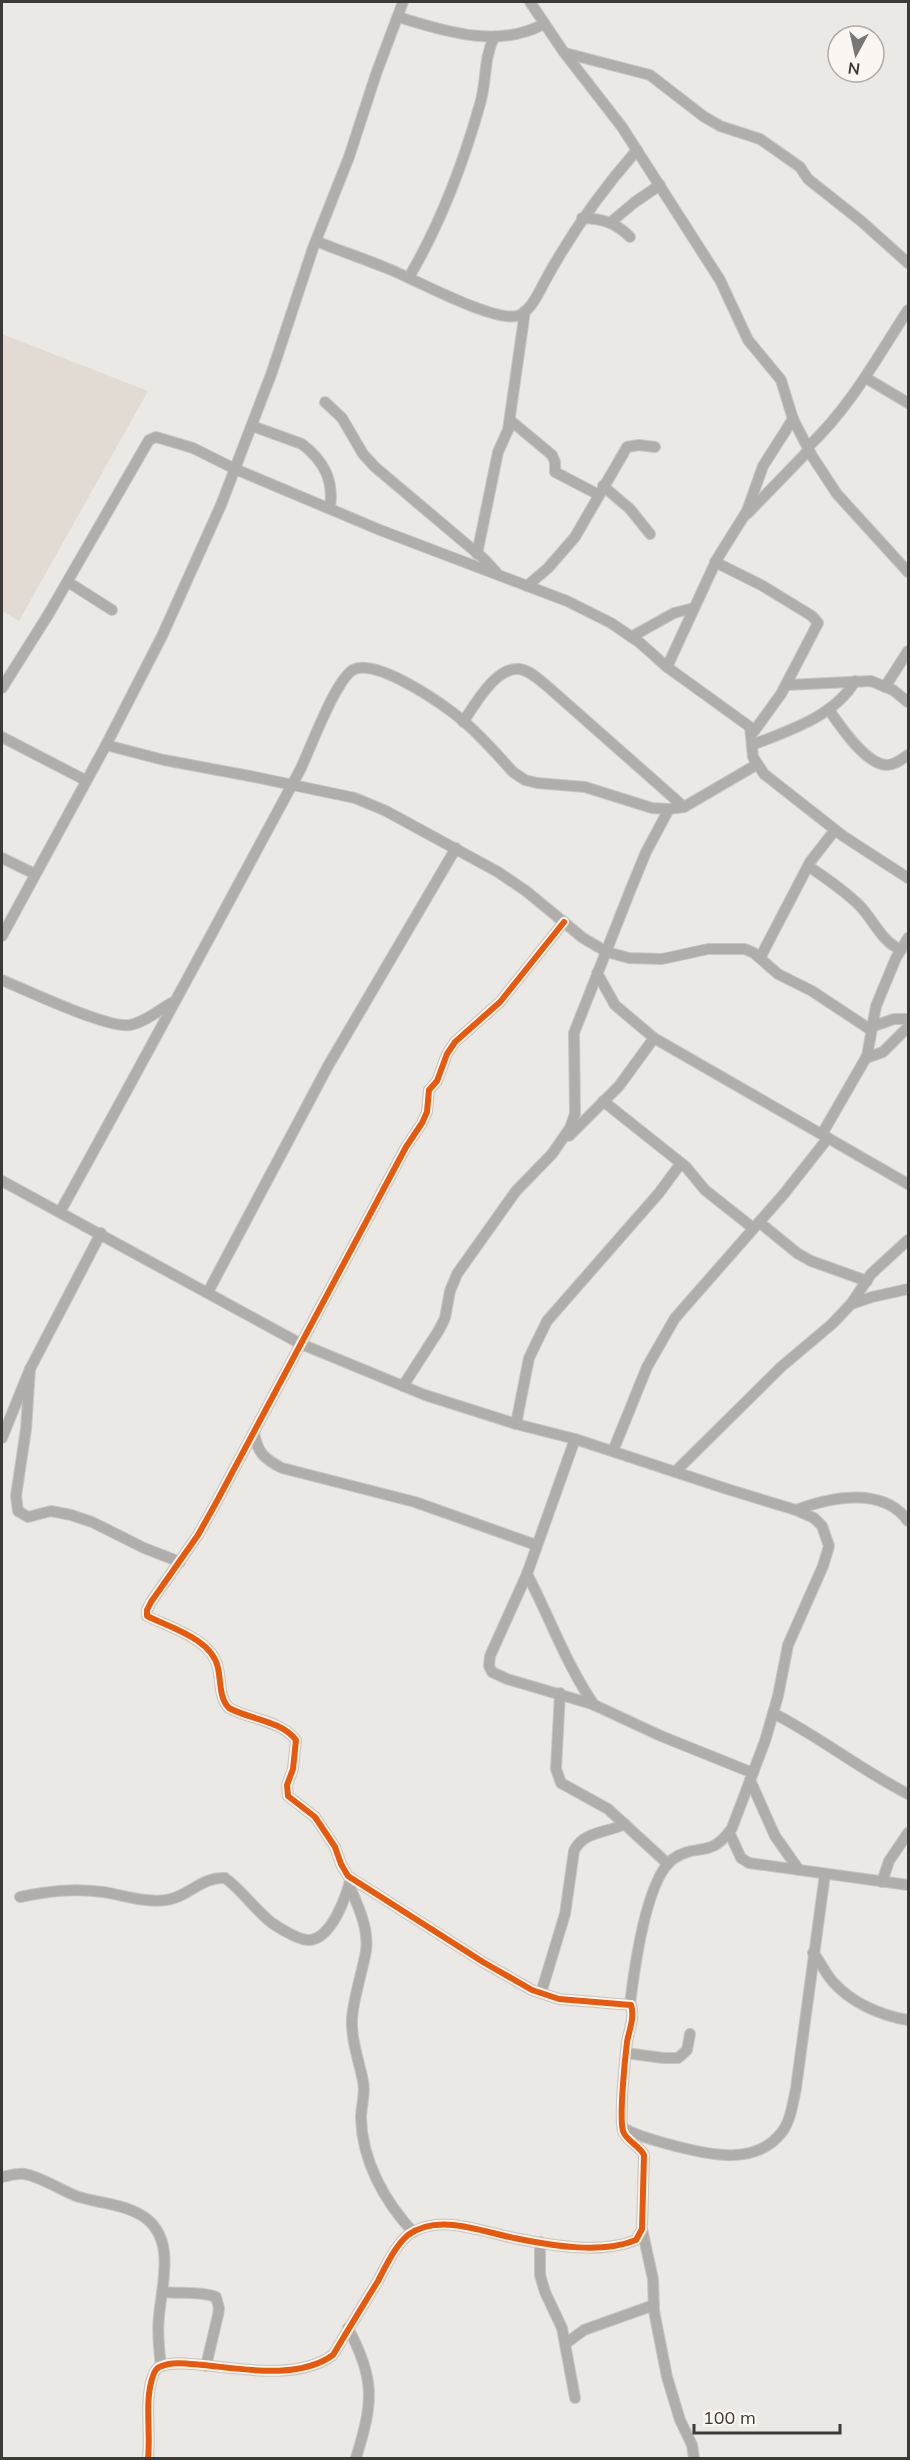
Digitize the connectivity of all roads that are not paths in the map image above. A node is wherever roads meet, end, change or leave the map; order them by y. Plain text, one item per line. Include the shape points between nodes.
1 (403, 2) edge
2 (530, 2) edge
3 (398, 16) junction
4 (544, 24) junction
5 (494, 37) junction
6 (565, 53) junction
7 (637, 150) junction
8 (660, 185) junction
9 (582, 218) junction
10 (611, 222) junction
11 (630, 237) dead end
12 (316, 241) junction
13 (909, 263) edge
14 (409, 278) junction
15 (909, 310) edge
16 (525, 311) junction
17 (866, 378) junction
18 (325, 402) dead end
19 (909, 403) edge
20 (793, 419) junction
21 (510, 420) junction
22 (252, 426) junction
23 (530, 437) junction
24 (502, 443) junction
25 (655, 447) dead end
26 (808, 448) junction
27 (235, 469) junction
28 (601, 491) junction
29 (330, 508) junction
30 (744, 517) junction
31 (650, 534) dead end
32 (477, 554) junction
33 (715, 562) junction
34 (909, 572) edge
35 (498, 574) junction
36 (68, 582) junction
37 (527, 586) junction
38 (694, 608) junction
39 (112, 610) dead end
40 (631, 637) junction
41 (909, 651) edge
42 (667, 667) junction
43 (855, 681) junction
44 (786, 685) junction
45 (885, 687) junction
46 (2, 688) edge
47 (909, 702) edge
48 (829, 710) junction
49 (463, 722) junction
50 (2, 737) edge
51 (752, 739) junction
52 (106, 745) junction
53 (909, 755) edge
54 (756, 765) junction
55 (85, 780) junction
56 (292, 784) junction
57 (684, 807) junction
58 (669, 809) junction
59 (836, 830) junction
60 (456, 848) junction
61 (2, 858) edge
62 (808, 866) junction
63 (35, 874) junction
64 (909, 878) edge
65 (564, 922) junction
66 (2, 936) edge
67 (909, 938) edge
68 (900, 951) junction
69 (607, 952) junction
70 (760, 958) junction
71 (909, 961) edge
72 (597, 974) junction
73 (2, 980) edge
74 (174, 1001) junction
75 (909, 1019) edge
76 (909, 1027) edge
77 (871, 1028) junction
78 (654, 1038) junction
79 (866, 1058) junction
80 (603, 1101) junction
81 (825, 1136) junction
82 (552, 1154) junction
83 (681, 1163) junction
84 (2, 1181) edge
85 (909, 1184) edge
86 (60, 1212) junction
87 (756, 1225) junction
88 (101, 1233) junction
89 (909, 1240) edge
90 (867, 1281) junction
91 (909, 1289) edge
92 (208, 1292) junction
93 (851, 1304) junction
94 (301, 1344) junction
95 (30, 1369) junction
96 (403, 1386) junction
97 (516, 1424) junction
98 (254, 1432) junction
99 (2, 1438) edge
100 (575, 1439) junction
101 (613, 1451) junction
102 (675, 1472) junction
103 (796, 1510) junction
104 (909, 1521) edge
105 (536, 1545) junction
106 (180, 1562) junction
107 (527, 1574) junction
108 (560, 1693) junction
109 (594, 1705) junction
110 (773, 1713) junction
111 (751, 1776) junction
112 (909, 1794) edge
113 (625, 1824) junction
114 (729, 1832) junction
115 (909, 1833) edge
116 (668, 1864) junction
117 (799, 1870) junction
118 (825, 1874) junction
119 (350, 1882) junction
120 (882, 1882) junction
121 (909, 1886) edge
122 (21, 1897) dead end
123 (813, 1953) junction
124 (541, 1993) junction
125 (630, 2004) junction
126 (909, 2020) edge
127 (690, 2034) dead end
128 (627, 2053) junction
129 (622, 2127) junction
130 (2, 2177) edge
131 (642, 2229) junction
132 (413, 2232) junction
133 (540, 2242) junction
134 (162, 2292) junction
135 (654, 2305) junction
136 (348, 2328) junction
137 (566, 2344) junction
138 (160, 2366) junction
139 (206, 2366) junction
140 (575, 2398) dead end
141 (148, 2458) edge
142 (356, 2458) edge
143 (693, 2458) edge

1 - 3 street
2 - 4 street
3 - 5 street via 474,37
3 - 12 street
4 - 5 street via 517,36
4 - 6 street
5 - 14 street via 486,62 482,100 468,144 441,214
6 - 7 street
6 - 13 street via 640,70 720,126 760,139 800,167 808,179
7 - 8 street
7 - 9 street
8 - 10 street
8 - 20 street via 720,280 748,340 781,380
9 - 10 street
9 - 16 street
10 - 11 street
12 - 14 street
12 - 22 street
14 - 16 street via 502,316 519,316
15 - 17 street
16 - 21 street
17 - 19 street
17 - 26 street
18 - 32 street via 342,418 375,467
20 - 26 street
20 - 30 street via 763,466
21 - 23 street
21 - 24 street
22 - 27 street
22 - 29 street via 309,449 327,470 332,493
23 - 24 street
23 - 28 street via 552,455 555,472
24 - 32 street
25 - 28 street via 627,447
26 - 30 street
26 - 34 street via 837,494
27 - 29 street
27 - 36 street via 194,448 152,437
27 - 52 street via 162,636
28 - 31 street via 630,508
28 - 37 street via 561,555
29 - 35 street
30 - 33 street
32 - 35 street
33 - 38 street
33 - 44 street via 817,620
35 - 37 street
36 - 39 street
36 - 46 street
37 - 40 street via 567,601
38 - 40 street via 674,613
38 - 42 street
40 - 42 street
41 - 45 street
42 - 51 street via 746,723
43 - 44 street
43 - 45 street via 871,681
43 - 48 street via 847,695
44 - 51 street
45 - 47 street
48 - 51 street via 785,732
48 - 53 street via 872,760 893,765
49 - 56 street via 412,686 377,669 356,668 339,685
49 - 57 street via 495,679 507,672 524,670
49 - 58 street via 525,780 585,787 652,808
50 - 55 street
51 - 54 street
52 - 55 street
52 - 56 street
54 - 57 street
54 - 59 street
55 - 63 street
56 - 60 street via 355,798
56 - 74 street
57 - 58 street
58 - 69 street via 638,871
59 - 62 street
59 - 64 street
60 - 65 street via 526,891
60 - 92 street via 328,1066
61 - 63 street
62 - 68 street via 849,896 869,916 886,942
62 - 70 street
63 - 66 street
65 - 69 street
65 - 94 street via 505,996 447,1054 426,1096 427,1112 422,1123
67 - 68 street
68 - 71 street
68 - 77 street via 876,1006
69 - 70 street via 629,958 662,959 735,947
69 - 72 street
70 - 77 street via 778,974
72 - 78 street via 615,1005
72 - 82 street via 574,1033 575,1114
73 - 74 street via 85,1014 128,1026
74 - 86 street
75 - 77 street via 894,1019
76 - 79 street via 883,1052
77 - 79 street
78 - 80 street
78 - 81 street
79 - 81 street
80 - 82 street
80 - 83 street
81 - 85 street
81 - 87 street
82 - 96 street via 516,1191 457,1274 445,1318
83 - 87 street via 705,1190
83 - 97 street via 547,1321 529,1358
84 - 86 street
86 - 88 street
87 - 90 street via 811,1261
87 - 101 street via 675,1318 647,1367
88 - 92 street
88 - 95 street
89 - 90 street
90 - 93 street
91 - 93 street
92 - 94 street
93 - 102 street
94 - 96 street
94 - 98 street
95 - 99 street
95 - 106 street via 16,1496 18,1511 28,1516 51,1511 71,1515
96 - 97 street
97 - 100 street
98 - 105 street via 256,1447 265,1460 282,1468 415,1502
98 - 106 street
100 - 101 street
100 - 105 street
101 - 102 street
102 - 103 street
103 - 104 street via 824,1501 872,1499 888,1504
103 - 110 street via 822,1526 829,1546 788,1645
105 - 107 street
106 - 119 street via 148,1607 147,1616 205,1645 214,1655 222,1695 229,1708 268,1722 296,1740 288,1796 315,1817 335,1847
107 - 108 street via 489,1666 492,1672 507,1679
107 - 109 street via 572,1671
108 - 109 street
108 - 113 street via 556,1769 561,1783 608,1809
109 - 111 street
110 - 111 street
110 - 112 street
111 - 114 street
111 - 117 street via 775,1836
113 - 116 street
113 - 124 street via 585,1836 578,1842 565,1914
114 - 116 street via 713,1848 690,1852
114 - 117 street via 741,1858 749,1863
115 - 120 street via 889,1861
116 - 125 street via 645,1917
117 - 118 street
118 - 120 street
118 - 123 street
119 - 122 street via 330,1925 321,1936 311,1940 301,1939 271,1922 225,1878 219,1877 166,1900 70,1889
119 - 124 street via 390,1901 483,1962
119 - 132 street via 365,1930 366,1950 352,2019 364,2084 363,2134 385,2198
120 - 121 street
123 - 126 street via 848,1996 895,2018
123 - 129 street via 796,2092 783,2131 769,2144 742,2155 721,2157 660,2142
124 - 125 street via 559,1999
125 - 128 street via 633,2012
127 - 128 street via 687,2050 678,2058
128 - 129 street
129 - 131 street via 626,2137 644,2155
130 - 134 street via 23,2174 80,2197 141,2215 162,2241
131 - 133 street via 636,2240 624,2245 565,2246
131 - 135 street via 653,2279
132 - 133 street via 434,2225 456,2225
132 - 136 street via 392,2256
133 - 137 street via 540,2275
134 - 138 street via 158,2318
134 - 139 street via 203,2294 216,2297 219,2302
135 - 137 street via 584,2330
135 - 143 street via 667,2377 692,2445
136 - 139 street via 333,2355 305,2367 269,2370
136 - 142 street via 366,2364 368,2378 369,2403
137 - 140 street
138 - 139 street
138 - 141 street via 153,2376 150,2394

